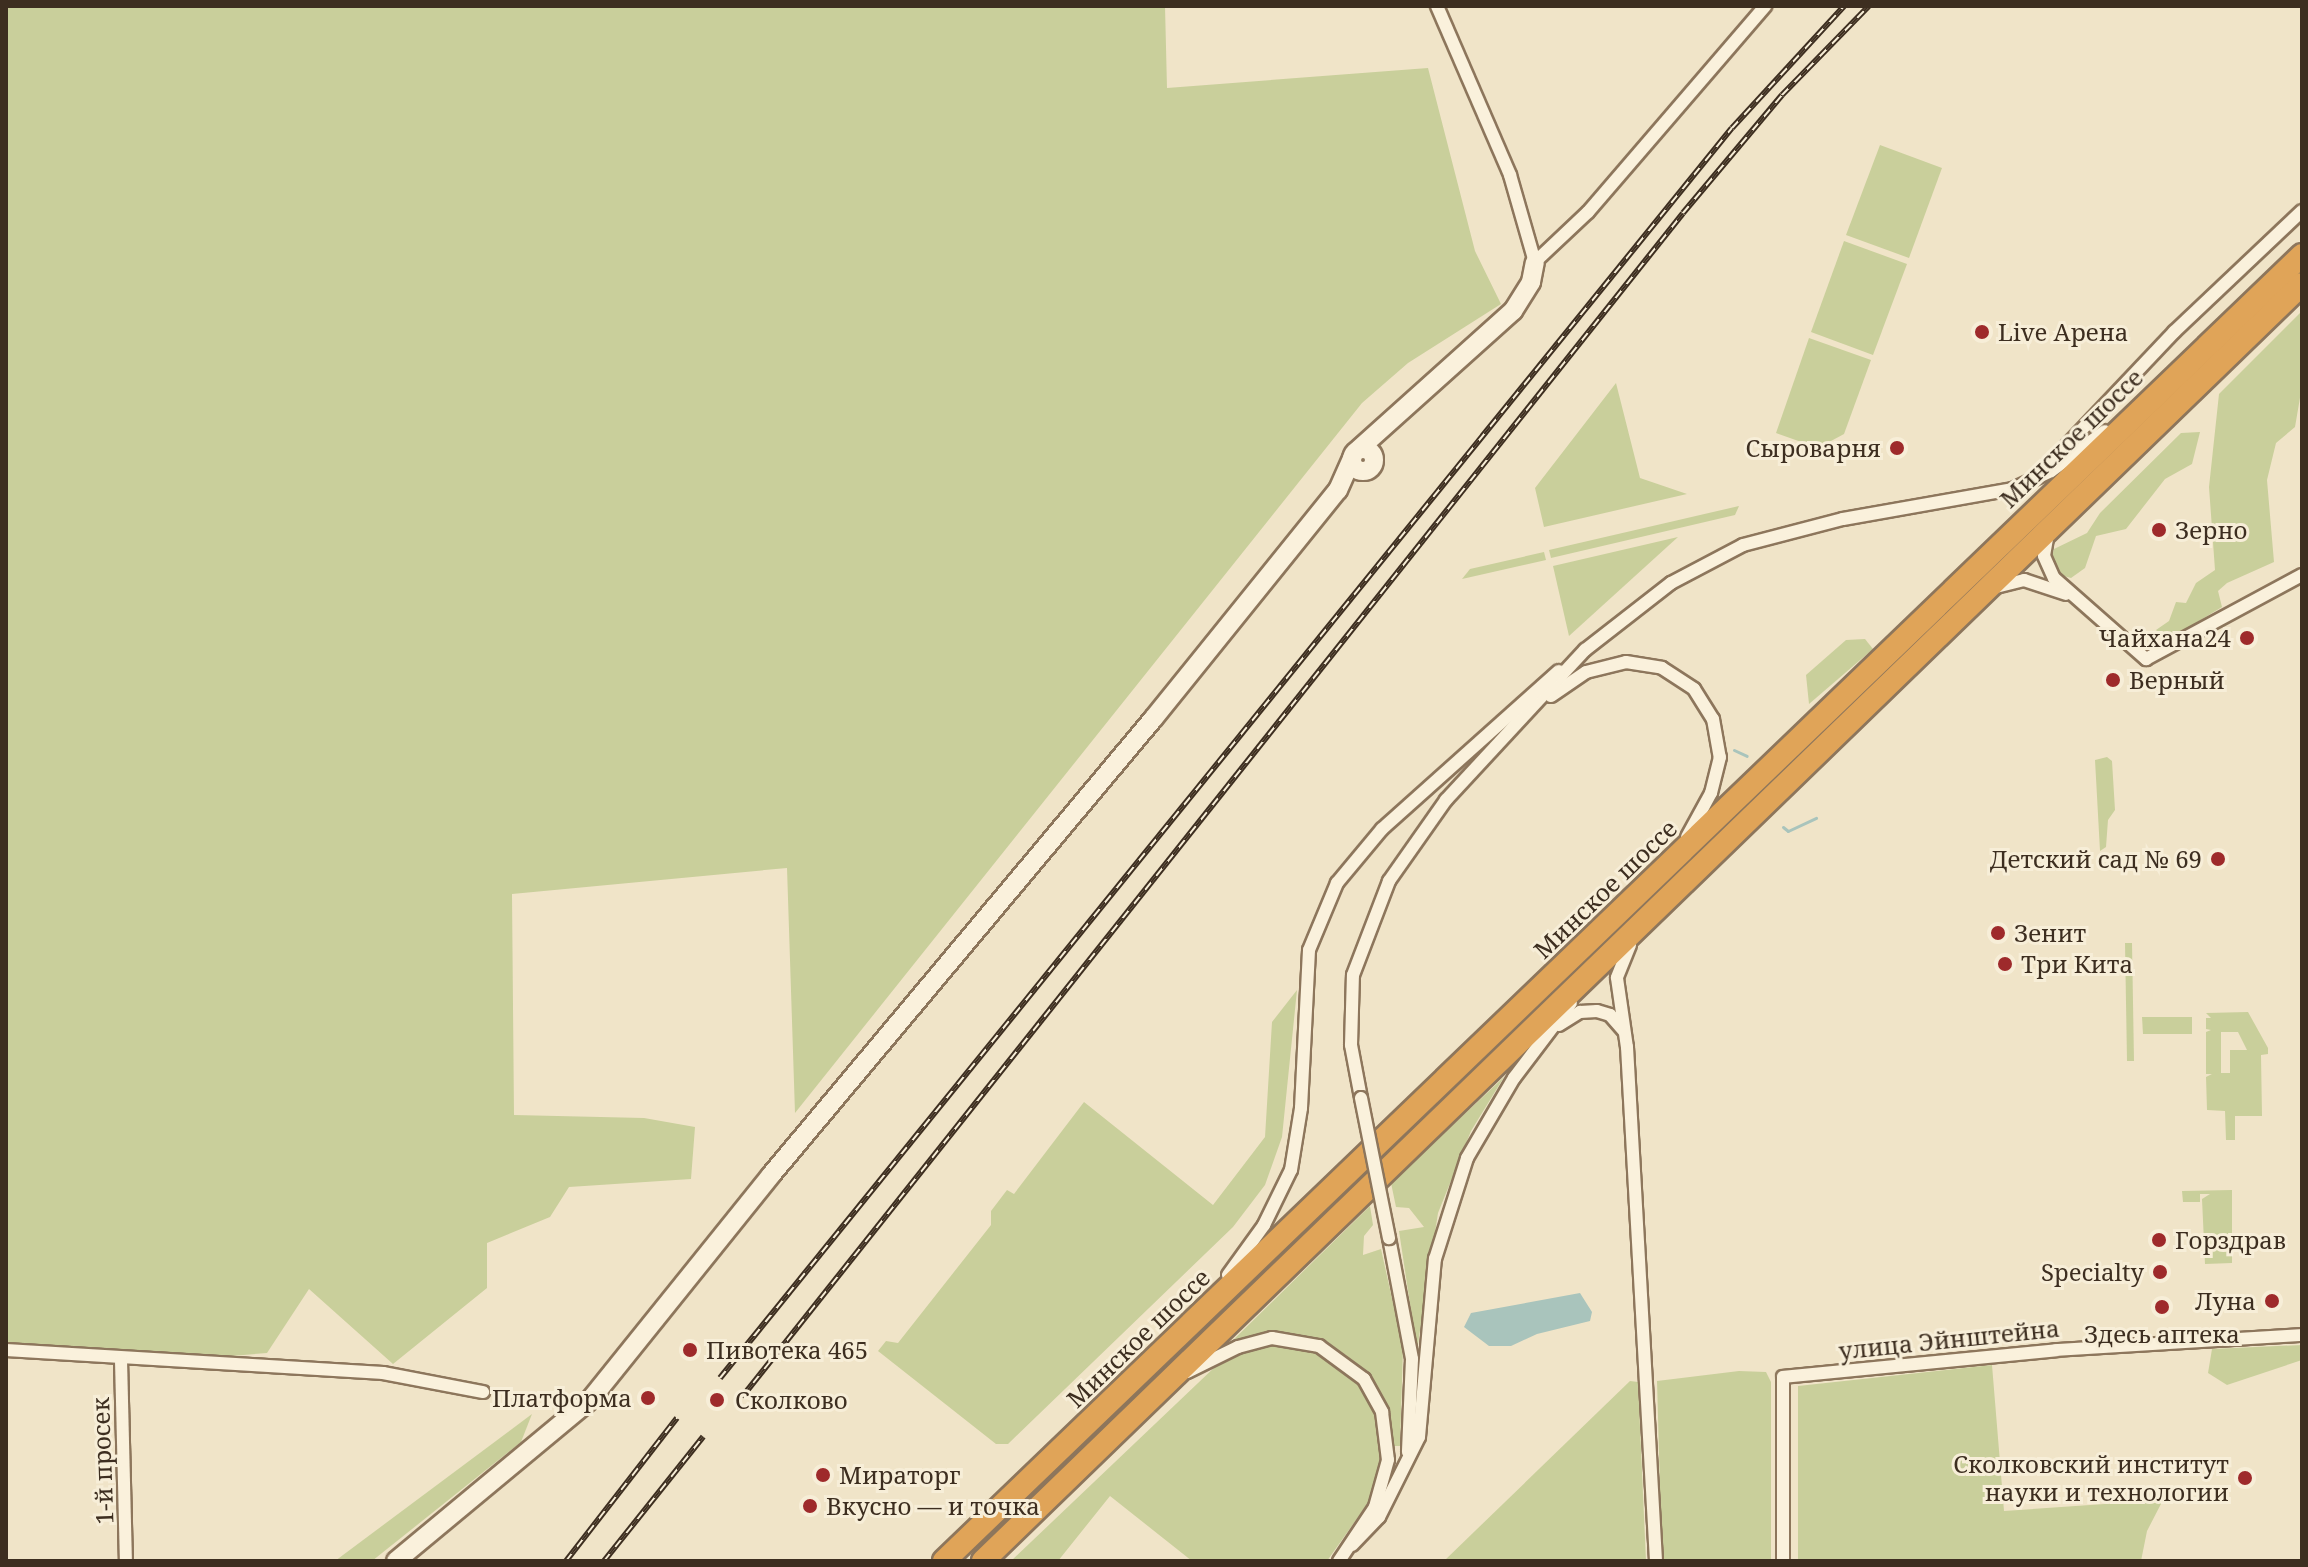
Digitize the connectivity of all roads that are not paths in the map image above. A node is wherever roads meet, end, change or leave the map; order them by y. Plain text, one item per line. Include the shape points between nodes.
1 (1437, 6) edge
2 (1765, 6) edge
3 (2302, 211) edge
4 (2302, 255) edge
5 (1535, 262) junction
6 (2302, 284) edge
7 (2158, 390) junction
8 (1391, 425) junction
9 (1355, 454) junction
10 (1371, 466) junction
11 (1338, 490) junction
12 (1985, 495) junction
13 (2049, 530) junction
14 (2302, 575) edge
15 (1987, 589) junction
16 (2069, 595) junction
17 (1585, 650) junction
18 (1535, 707) junction
19 (1674, 859) junction
20 (1645, 920) junction
21 (1592, 970) junction
22 (1624, 1031) junction
23 (1551, 1032) junction
24 (1184, 1331) junction
25 (2302, 1335) edge
26 (6, 1350) edge
27 (121, 1360) junction
28 (1164, 1386) junction
29 (483, 1392) dead end
30 (1407, 1463) junction
31 (1352, 1545) junction
32 (126, 1561) edge
33 (396, 1561) edge
34 (944, 1561) edge
35 (983, 1561) edge
36 (1339, 1561) edge
37 (1656, 1561) edge
38 (1783, 1561) edge

1 - 5 street via 1510,175
2 - 5 street via 1588,212
3 - 12 street via 2174,332 2136,378 2051,462
4 - 7 highway, Минское шоссе
5 - 8 street via 1531,282 1513,311 1429,383
6 - 13 highway, Минское шоссе
7 - 12 street via 2051,471
7 - 19 highway, Минское шоссе
8 - 9 street
8 - 10 street
9 - 10 street via 1356,468
9 - 11 street
10 - 11 street
11 - 33 street via 971,942 565,1425
12 - 17 street via 1830,521 1743,545 1671,583
13 - 15 highway, Минское шоссе
13 - 16 street via 2044,556
14 - 16 street via 2146,659
15 - 16 street via 2024,580
15 - 20 highway, Минское шоссе
17 - 18 street
17 - 24 street via 1382,829 1337,883 1309,950 1301,1108 1291,1170 1264,1225
18 - 19 street via 1586,672 1626,662 1662,668 1694,689 1713,719 1720,757 1705,807
18 - 30 street, bridge via 1409,847 1378,905 1353,975 1351,1045 1412,1359
19 - 24 highway, Минское шоссе
20 - 21 highway, Минское шоссе
20 - 22 street via 1619,962
21 - 23 street
21 - 28 highway, Минское шоссе
22 - 23 street via 1610,1015 1597,1011 1580,1012
22 - 37 street
23 - 30 street via 1485,1123 1447,1213 1435,1259 1422,1421
24 - 34 highway, Минское шоссе
25 - 38 street, улица Эйнштейна via 2056,1350 1783,1377
26 - 27 street
27 - 29 street via 383,1373
27 - 32 street, 1-й просек
28 - 31 street via 1238,1347 1272,1338 1319,1346 1351,1366 1374,1395 1388,1441 1381,1492
28 - 35 highway, Минское шоссе
30 - 31 street via 1379,1517
31 - 36 street

